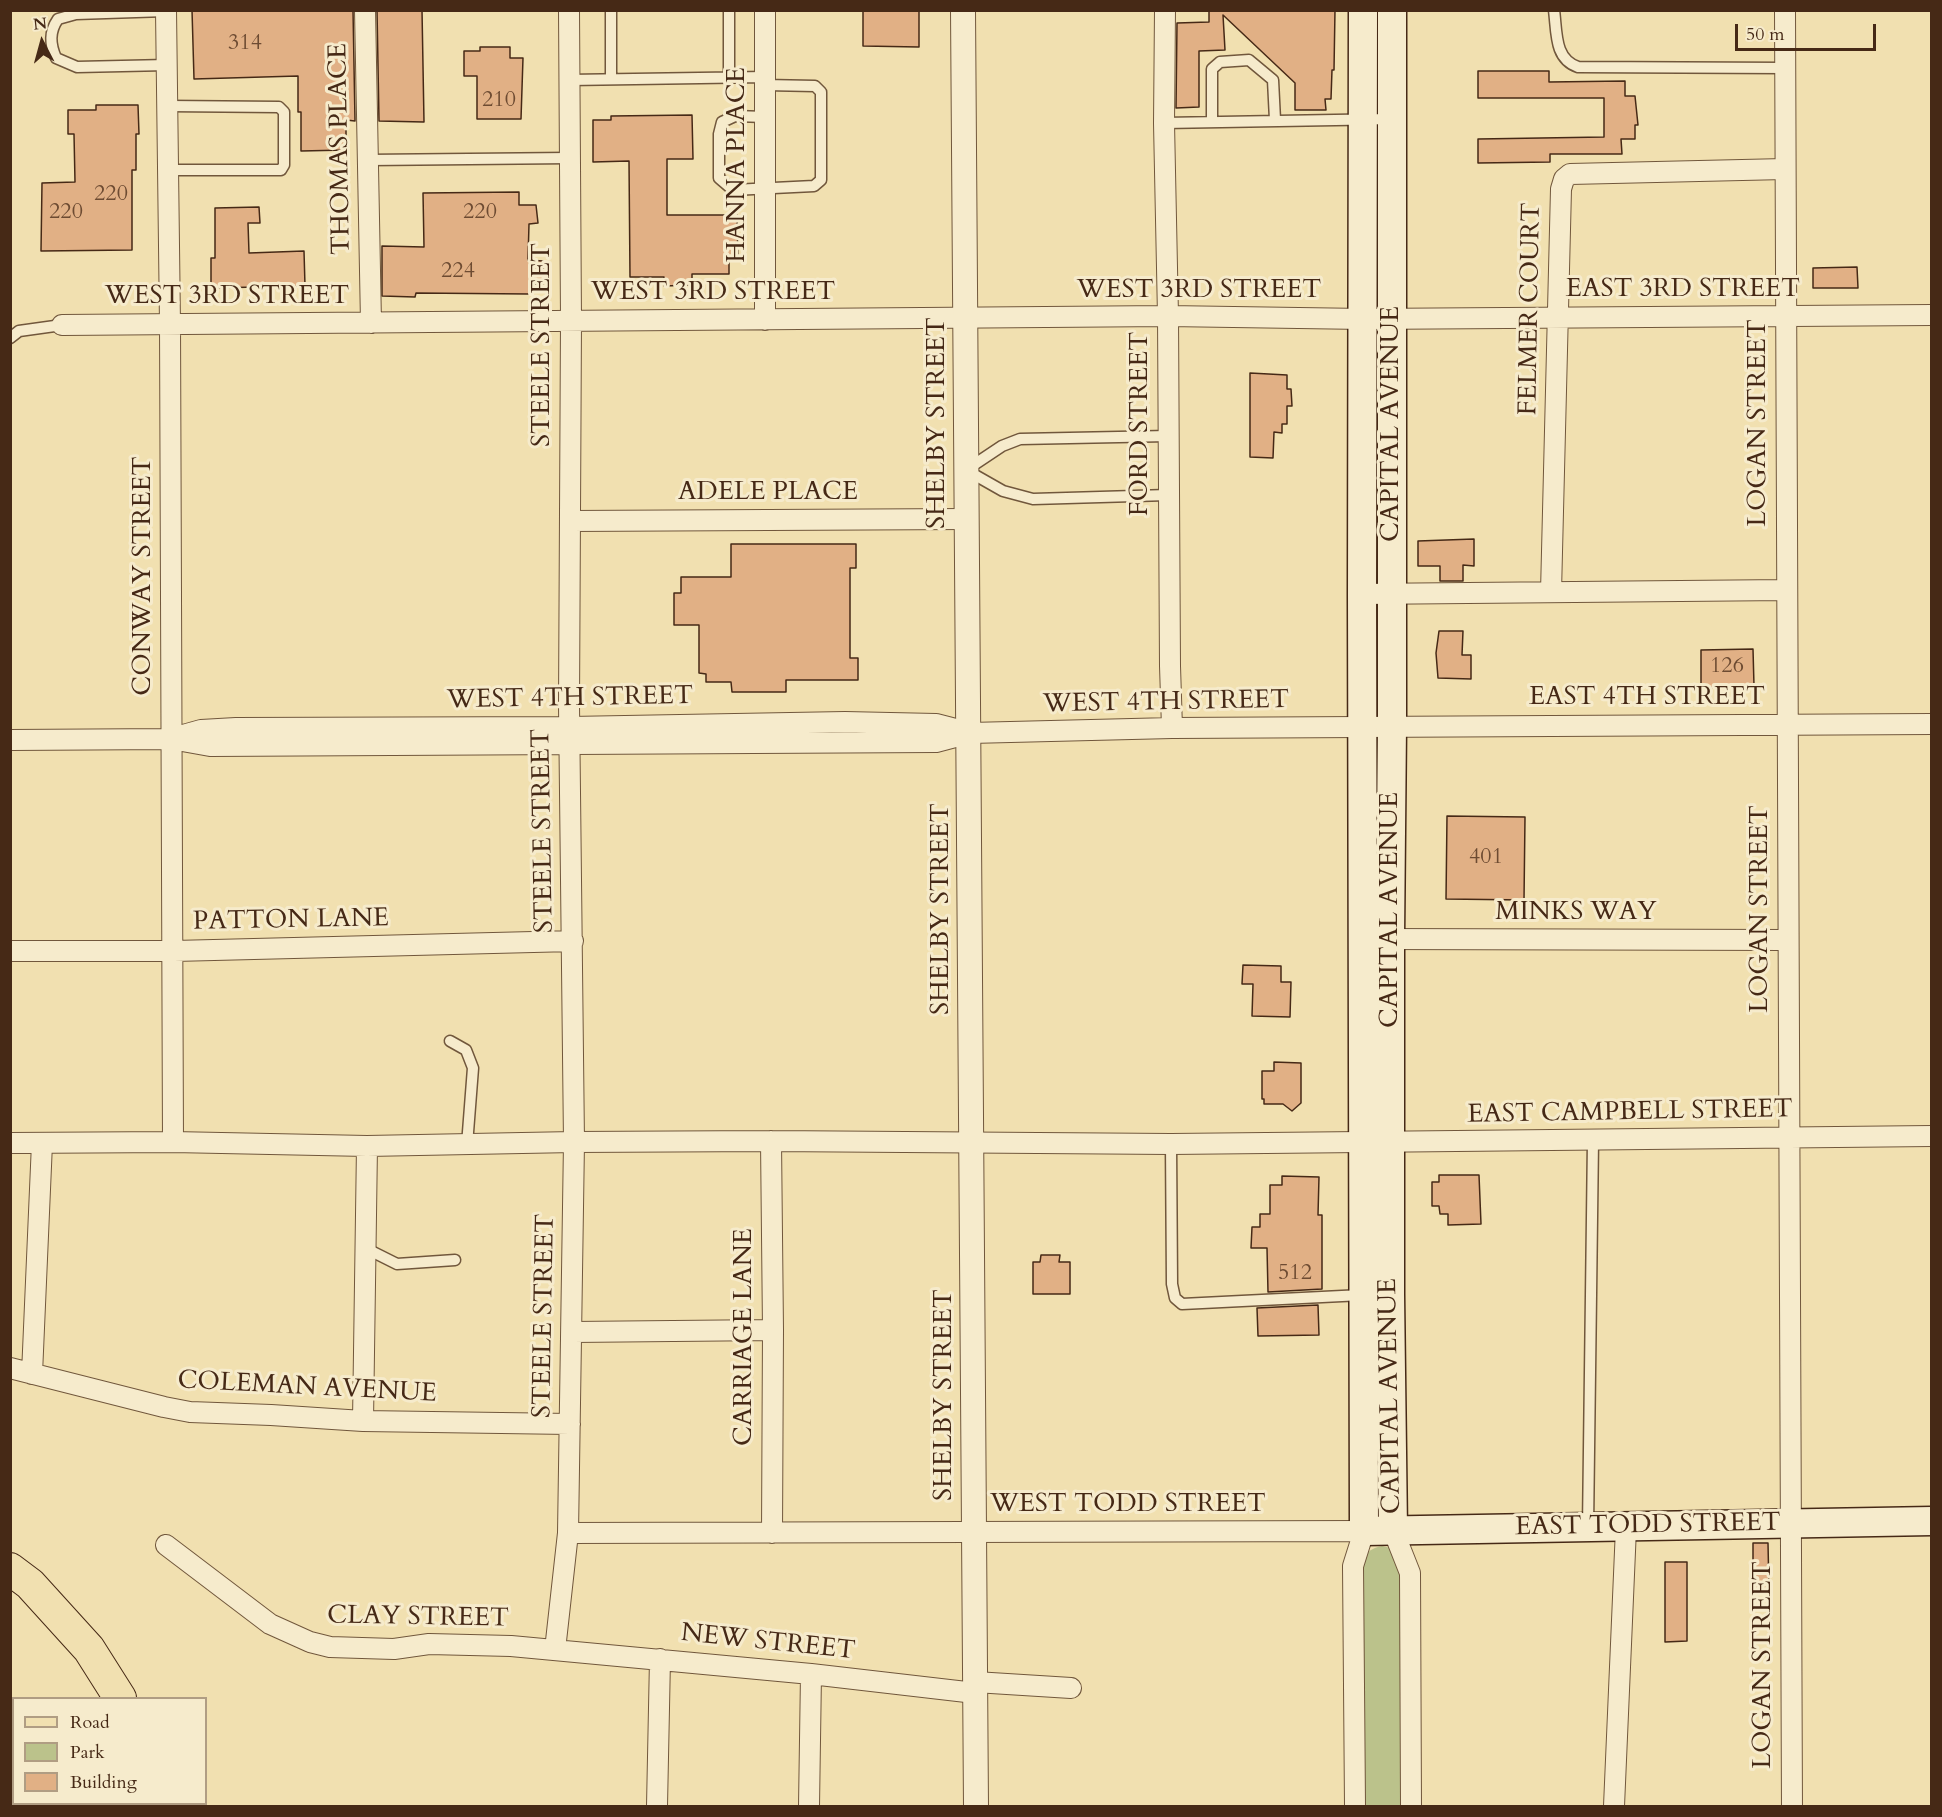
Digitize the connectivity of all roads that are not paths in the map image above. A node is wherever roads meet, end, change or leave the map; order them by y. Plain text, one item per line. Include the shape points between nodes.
1 (365, 10) edge
2 (569, 10) edge
3 (611, 10) edge
4 (729, 10) edge
5 (765, 10) edge
6 (963, 10) edge
7 (1165, 10) edge
8 (1363, 10) edge
9 (1392, 10) edge
10 (1554, 10) edge
11 (1785, 10) edge
12 (166, 11) edge
13 (167, 65) junction
14 (1785, 68) junction
15 (729, 78) junction
16 (611, 79) junction
17 (569, 80) junction
18 (765, 81) junction
19 (168, 106) junction
20 (765, 117) junction
21 (1392, 118) junction
22 (1364, 119) junction
23 (1275, 120) junction
24 (1212, 122) junction
25 (1164, 123) junction
26 (570, 158) junction
27 (368, 160) junction
28 (1785, 169) junction
29 (168, 170) junction
30 (766, 190) junction
31 (1932, 315) edge
32 (1168, 316) junction
33 (1786, 316) junction
34 (966, 318) junction
35 (1558, 318) junction
36 (1364, 319) junction
37 (1392, 319) junction
38 (765, 320) junction
39 (571, 321) junction
40 (371, 323) junction
41 (170, 324) junction
42 (62, 325) joint
43 (10, 338) edge
44 (1168, 436) junction
45 (966, 470) junction
46 (1168, 495) junction
47 (967, 519) junction
48 (570, 521) junction
49 (1786, 590) junction
50 (1551, 592) junction
51 (1362, 594) junction
52 (1391, 594) junction
53 (1932, 724) edge
54 (1787, 725) junction
55 (1392, 726) junction
56 (1172, 728) junction
57 (1363, 728) junction
58 (970, 733) junction
59 (570, 735) junction
60 (171, 739) junction
61 (10, 741) edge
62 (1377, 939) junction
63 (1788, 940) junction
64 (573, 941) junction
65 (10, 951) edge
66 (174, 951) junction
67 (450, 1041) dead end
68 (1932, 1136) edge
69 (1789, 1138) junction
70 (1593, 1140) junction
71 (771, 1141) junction
72 (173, 1142) junction
73 (574, 1142) junction
74 (10, 1143) edge
75 (42, 1143) junction
76 (971, 1143) junction
77 (1377, 1143) junction
78 (467, 1144) junction
79 (1171, 1144) junction
80 (367, 1146) junction
81 (365, 1248) junction
82 (454, 1260) dead end
83 (1377, 1294) junction
84 (773, 1330) junction
85 (573, 1332) junction
86 (10, 1368) edge
87 (32, 1374) junction
88 (363, 1421) junction
89 (570, 1424) junction
90 (1932, 1521) edge
91 (1791, 1524) junction
92 (1588, 1528) junction
93 (1626, 1528) junction
94 (1393, 1530) junction
95 (1364, 1531) junction
96 (974, 1532) junction
97 (568, 1533) junction
98 (772, 1533) junction
99 (166, 1545) dead end
100 (10, 1569) edge
101 (555, 1650) junction
102 (660, 1659) junction
103 (811, 1674) junction
104 (975, 1688) junction
105 (1071, 1688) dead end
106 (119, 1697) edge
107 (657, 1806) edge
108 (809, 1806) edge
109 (976, 1806) edge
110 (1355, 1806) edge
111 (1411, 1806) edge
112 (1614, 1806) edge
113 (1792, 1806) edge

1 - 27 street, THOMAS PLACE
2 - 17 street, STEELE STREET
3 - 16 lane
4 - 15 lane
5 - 18 street, HANNA PLACE
6 - 34 street, SHELBY STREET
7 - 25 street, FORD STREET
8 - 22 main road, CAPITAL AVENUE
9 - 21 main road, CAPITAL AVENUE
10 - 14 lane via 1558,47 1570,64 1578,67
11 - 14 street, LOGAN STREET
12 - 13 street, CONWAY STREET
12 - 13 lane via 76,14 58,19 50,45 56,58 77,67
13 - 19 street, CONWAY STREET
14 - 28 street, LOGAN STREET
15 - 16 lane
15 - 18 lane
16 - 17 lane
17 - 26 street, STEELE STREET
18 - 20 street, HANNA PLACE
18 - 30 lane via 815,86 821,92 821,180 814,186
19 - 29 street, CONWAY STREET
19 - 29 lane via 279,107 284,112 281,170
20 - 30 street, HANNA PLACE
20 - 30 lane via 735,116 722,122 719,178 733,190
21 - 22 lane
21 - 37 main road, CAPITAL AVENUE
22 - 23 lane
22 - 36 main road, CAPITAL AVENUE
23 - 24 lane
23 - 24 lane via 1273,80 1249,60 1220,62 1212,69
24 - 25 lane
25 - 32 street, FORD STREET
26 - 27 lane
26 - 39 street, STEELE STREET
27 - 40 street, THOMAS PLACE
28 - 33 street, LOGAN STREET
28 - 35 street, FELMER COURT via 1570,174 1561,189
29 - 41 street, CONWAY STREET
30 - 38 street, HANNA PLACE
31 - 33 street, EAST 3RD STREET
32 - 34 street, WEST 3RD STREET
32 - 36 street, WEST 3RD STREET
32 - 44 street, FORD STREET
33 - 35 street, EAST 3RD STREET
33 - 49 street, LOGAN STREET
34 - 38 street, WEST 3RD STREET
34 - 45 street, SHELBY STREET
35 - 37 street, EAST 3RD STREET
35 - 50 street, FELMER COURT
36 - 37 street, EAST 3RD STREET
36 - 51 main road, CAPITAL AVENUE
37 - 52 main road, CAPITAL AVENUE
38 - 39 street, WEST 3RD STREET
39 - 40 street, WEST 3RD STREET
39 - 48 street, STEELE STREET
40 - 41 street, WEST 3RD STREET
41 - 42 street, WEST 3RD STREET
41 - 60 street, CONWAY STREET
42 - 43 lane via 19,331
44 - 45 lane via 1020,439
44 - 46 street, FORD STREET
45 - 46 lane via 1003,492 1033,499
45 - 47 street, SHELBY STREET
46 - 56 street, FORD STREET
47 - 48 street, ADELE PLACE
47 - 58 street, SHELBY STREET
48 - 59 street, STEELE STREET
49 - 50 street
49 - 54 street, LOGAN STREET
50 - 52 street
51 - 52 street
51 - 57 main road, CAPITAL AVENUE
52 - 55 main road, CAPITAL AVENUE
53 - 54 street, EAST 4TH STREET
54 - 55 street, EAST 4TH STREET
54 - 63 street, LOGAN STREET
55 - 57 street, EAST 4TH STREET
55 - 62 main road, CAPITAL AVENUE
56 - 57 street, WEST 4TH STREET
56 - 58 street, WEST 4TH STREET
57 - 62 main road, CAPITAL AVENUE
58 - 59 street, WEST 4TH STREET via 936,724 845,722
58 - 76 street, SHELBY STREET
59 - 60 street, WEST 4TH STREET via 210,746
59 - 64 street, STEELE STREET
60 - 61 street, WEST 4TH STREET
60 - 66 street, CONWAY STREET
62 - 63 street, MINKS WAY
62 - 77 main road, CAPITAL AVENUE
63 - 69 street, LOGAN STREET
64 - 66 street, PATTON LANE
64 - 73 street, STEELE STREET
65 - 66 street, PATTON LANE
66 - 72 street, CONWAY STREET
67 - 78 lane via 466,1050 473,1068
68 - 69 street, EAST CAMPBELL STREET
69 - 70 street, EAST CAMPBELL STREET
69 - 91 street, LOGAN STREET
70 - 77 street, EAST CAMPBELL STREET
70 - 92 lane
71 - 73 street, EAST CAMPBELL STREET
71 - 76 street, EAST CAMPBELL STREET
71 - 84 street, CARRIAGE LANE
72 - 75 street, EAST CAMPBELL STREET
72 - 80 street, EAST CAMPBELL STREET
73 - 78 street, EAST CAMPBELL STREET
73 - 85 street, STEELE STREET
74 - 75 street, EAST CAMPBELL STREET
75 - 87 street
76 - 79 street, EAST CAMPBELL STREET
76 - 96 street, SHELBY STREET
77 - 79 street, EAST CAMPBELL STREET
77 - 83 main road, CAPITAL AVENUE
78 - 80 street, EAST CAMPBELL STREET
79 - 83 lane via 1172,1284 1175,1298 1182,1304
80 - 81 street
81 - 82 lane via 397,1264
81 - 88 street
83 - 94 main road, CAPITAL AVENUE
83 - 95 main road, CAPITAL AVENUE
84 - 85 street
84 - 98 street, CARRIAGE LANE
85 - 89 street, STEELE STREET
86 - 87 street, COLEMAN AVENUE
87 - 88 street, COLEMAN AVENUE via 190,1412
88 - 89 street, COLEMAN AVENUE
89 - 97 street, STEELE STREET
90 - 91 main road, EAST TODD STREET
91 - 93 main road, EAST TODD STREET
91 - 113 street, LOGAN STREET
92 - 93 main road, EAST TODD STREET
92 - 94 main road, EAST TODD STREET
93 - 112 street
94 - 95 main road, EAST TODD STREET
94 - 111 street, CAPITAL AVENUE via 1410,1573
95 - 96 street, WEST TODD STREET
95 - 110 street, CAPITAL AVENUE via 1353,1566
96 - 98 street, WEST TODD STREET
96 - 104 street, SHELBY STREET
97 - 98 street, WEST TODD STREET
97 - 101 street, STEELE STREET
99 - 101 street, CLAY STREET via 270,1624 310,1642 330,1647 394,1649 473,1644
100 - 106 main road via 30,1584 89,1649
101 - 102 street, NEW STREET
102 - 103 street, NEW STREET
102 - 107 street
103 - 104 street, NEW STREET
103 - 108 street
104 - 105 street, NEW STREET
104 - 109 street, SHELBY STREET

